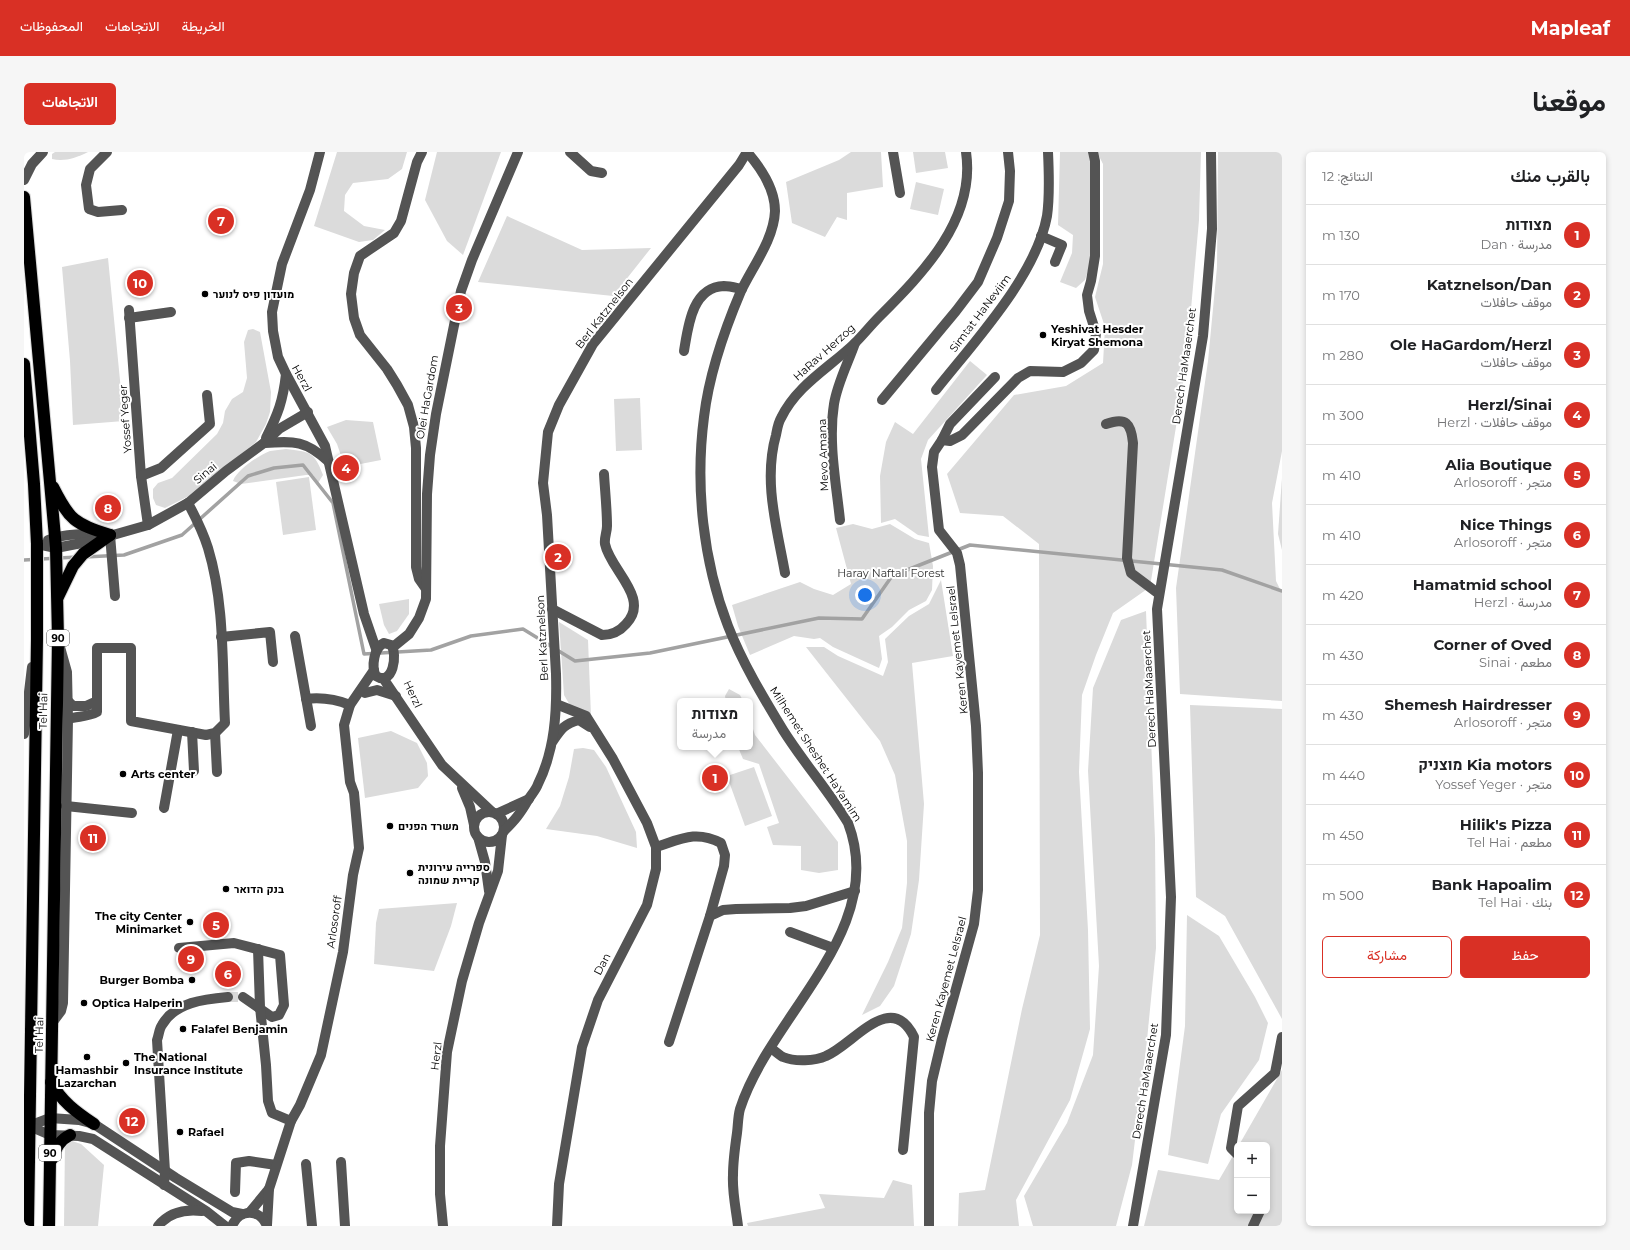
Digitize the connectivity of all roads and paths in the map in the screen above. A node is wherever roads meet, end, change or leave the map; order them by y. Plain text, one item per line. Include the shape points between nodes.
1 (43, 152) edge
2 (108, 152) edge
3 (320, 152) edge
4 (422, 152) edge
5 (518, 152) edge
6 (570, 152) edge
7 (747, 152) edge
8 (893, 152) edge
9 (966, 152) edge
10 (1008, 152) edge
11 (1048, 152) edge
12 (1093, 152) edge
13 (1211, 152) edge
14 (602, 173) dead end
15 (24, 180) edge
16 (900, 193) dead end
17 (24, 197) edge
18 (122, 210) dead end
19 (1041, 236) junction
20 (1055, 262) dead end
21 (742, 289) junction
22 (171, 312) dead end
23 (855, 343) junction
24 (684, 351) dead end
25 (24, 364) edge
26 (286, 374) junction
27 (994, 377) dead end
28 (936, 390) dead end
29 (207, 395) dead end
30 (882, 400) dead end
31 (308, 412) junction
32 (1106, 424) dead end
33 (942, 440) junction
34 (264, 444) junction
35 (330, 463) junction
36 (604, 474) dead end
37 (141, 476) junction
38 (49, 479) junction
39 (188, 503) junction
40 (840, 520) dead end
41 (148, 525) junction
42 (110, 535) junction
43 (55, 543) junction
44 (37, 544) junction
45 (785, 573) dead end
46 (426, 589) junction
47 (1159, 594) junction
48 (115, 596) dead end
49 (57, 599) junction
50 (552, 609) junction
51 (295, 636) dead end
52 (221, 637) junction
53 (37, 639) junction
54 (58, 639) junction
55 (384, 646) junction
56 (273, 662) dead end
57 (382, 675) junction
58 (365, 693) junction
59 (396, 696) junction
60 (306, 699) junction
61 (68, 701) junction
62 (97, 701) junction
63 (26, 703) edge
64 (556, 704) junction
65 (350, 705) junction
66 (68, 719) junction
67 (345, 719) junction
68 (414, 724) junction
69 (311, 726) dead end
70 (178, 730) junction
71 (594, 730) junction
72 (192, 732) junction
73 (215, 733) junction
74 (24, 734) edge
75 (553, 741) junction
76 (194, 771) dead end
77 (217, 772) dead end
78 (459, 783) junction
79 (529, 799) junction
80 (66, 806) junction
81 (164, 808) dead end
82 (132, 813) dead end
83 (494, 813) junction
84 (474, 825) junction
85 (503, 833) junction
86 (478, 837) junction
87 (656, 846) junction
88 (855, 891) junction
89 (490, 893) junction
90 (710, 916) junction
91 (790, 932) dead end
92 (179, 948) dead end
93 (833, 948) junction
94 (258, 949) junction
95 (228, 997) tunnel mouth
96 (243, 997) tunnel mouth
97 (260, 1007) junction
98 (52, 1023) junction
99 (1282, 1037) edge
100 (669, 1042) dead end
101 (771, 1048) junction
102 (51, 1080) junction
103 (50, 1118) junction
104 (291, 1121) junction
105 (94, 1124) junction
106 (29, 1126) junction
107 (50, 1135) junction
108 (70, 1135) junction
109 (903, 1150) dead end
110 (1234, 1151) edge
111 (341, 1162) dead end
112 (306, 1164) dead end
113 (276, 1166) junction
114 (50, 1170) junction
115 (165, 1171) junction
116 (164, 1185) junction
117 (269, 1188) junction
118 (236, 1192) dead end
119 (26, 1198) edge
120 (206, 1211) junction
121 (246, 1213) junction
122 (1259, 1214) edge
123 (28, 1226) edge
124 (49, 1226) edge
125 (158, 1226) edge
126 (225, 1226) edge
127 (232, 1226) edge
128 (267, 1226) edge
129 (312, 1226) edge
130 (345, 1226) edge
131 (443, 1226) edge
132 (557, 1226) edge
133 (738, 1226) edge
134 (929, 1226) edge
135 (1133, 1226) edge
136 (1253, 1226) edge

1 - 15 street via 32,164
2 - 18 street via 90,169 86,185 89,209 98,212
3 - 26 street, Herzl via 310,190 282,264 272,312 278,357
4 - 46 street via 401,221 394,232 360,256 354,273 352,294 354,318 360,335 397,385 408,405 414,427 416,567 419,579
5 - 46 street, Olei HaGardom via 472,260 461,291 452,330 430,454 426,494
6 - 14 street via 591,171
7 - 21 street, Milhemet Sheshet HaYamim via 766,178 775,209 769,236
7 - 50 street, Berl Katznelson via 593,344 559,406 548,432 543,483
8 - 16 street
9 - 23 street, HaRav Herzog via 968,168 965,193 954,224 931,260
10 - 30 street via 1009,201 997,238 978,282
11 - 19 street, Simtat HaNeviim via 1047,216
12 - 33 street via 1095,256 1087,295 1096,333 1094,350 1081,363 1063,372 1030,371 1018,378 962,435 950,441
13 - 47 street, Derech HaMaaerchet via 1212,229 1203,336
17 - 38 highway, Tel Hai / 90
19 - 20 street via 1062,245
19 - 28 street, Simtat HaNeviim via 1026,270 1008,299
21 - 24 street via 723,286 708,291 695,304
21 - 88 street, Milhemet Sheshet HaYamim via 729,320 711,381 700,449 702,514 709,565 728,626 752,675 783,729 848,823 856,853
22 - 37 street, Yossef Yeger via 129,314
23 - 40 street, Mevo Amana via 834,403 832,429
23 - 45 street, HaRav Herzog via 796,395 780,419 772,449 770,492
25 - 44 highway, Tel Hai / 90
26 - 31 street, Herzl
26 - 34 street via 279,412
27 - 33 street, Keren Kayemet LeIsrael via 950,424
29 - 37 street via 210,424 161,468
31 - 34 street, Sinai via 279,429
31 - 35 street, Herzl via 325,446
32 - 47 street via 1116,420 1126,422 1132,430 1127,558 1132,573
33 - 134 street, Keren Kayemet LeIsrael via 934,452 932,468 938,530 957,553 960,565 976,726 978,890 974,924 932,1081 929,1113
34 - 35 street via 303,443 317,450
34 - 39 street, Sinai
35 - 55 street, Herzl via 364,614
36 - 50 street via 607,528 605,544 630,590 635,607 631,619 611,634 602,636
37 - 41 street, Yossef Yeger
38 - 42 highway via 62,506 72,518 80,525
38 - 43 highway, Tel Hai / 90
39 - 41 street, Sinai
39 - 52 street via 208,548 218,592
41 - 42 street, Sinai
42 - 43 street, Sinai via 92,541
42 - 48 street
42 - 49 highway via 83,554 73,566
43 - 44 street, Sinai
43 - 49 highway, Tel Hai / 90
44 - 53 highway, Tel Hai / 90
46 - 55 street, Olei HaGardom via 426,599 419,618 409,634
47 - 135 street, Derech HaMaaerchet via 1157,609 1171,897 1168,989 1166,1035
49 - 54 highway, Tel Hai / 90
50 - 64 street, Berl Katznelson
51 - 60 street
52 - 56 street via 270,632
52 - 73 street via 224,723
53 - 63 street
53 - 106 highway, Tel Hai / 90
54 - 61 street via 67,672
54 - 98 highway, Tel Hai / 90
55 - 57 street
55 - 57 street via 394,653
57 - 58 street
57 - 59 street, Herzl
57 - 65 street, Arlosoroff
57 - 68 street, Herzl
58 - 59 street via 377,690
58 - 67 street
59 - 68 street, Herzl
60 - 65 street via 327,698
60 - 69 street
61 - 62 street via 73,706 86,706
61 - 66 street
62 - 66 street via 97,712 91,716
62 - 70 street via 97,648 131,648 131,721
63 - 74 street
64 - 71 street, Dan via 586,716
64 - 75 street, Berl Katznelson
65 - 67 street, Arlosoroff
66 - 80 street
67 - 104 street, Arlosoroff via 344,732 350,782 354,793 359,848 342,952 321,1055
68 - 78 street, Herzl via 442,765
70 - 72 street
70 - 81 street
71 - 75 street, Dan via 579,720 569,723 560,730
71 - 87 street, Dan via 613,759 647,823
72 - 73 street via 206,735
72 - 76 street
73 - 77 street
75 - 79 street, Berl Katznelson via 538,786
78 - 83 street, Herzl
78 - 84 street, Herzl via 470,807
79 - 83 street
79 - 85 street, Berl Katznelson via 518,818
80 - 82 street
80 - 98 street via 63,1003 61,1011
83 - 84 street via 482,814
83 - 85 street via 503,822
84 - 86 street
85 - 86 street via 499,839 490,842
85 - 89 street, Herzl via 498,871
86 - 89 street, Herzl
87 - 90 street via 695,835 721,843 725,856 724,866
87 - 132 street, Dan via 656,869 647,905 598,1000 582,1047 559,1184
88 - 90 street via 806,906 723,910
88 - 93 street, Milhemet Sheshet HaYamim
89 - 131 street, Herzl via 462,981 447,1052 440,1146
90 - 100 street
91 - 93 street
92 - 94 street via 234,942
93 - 101 street, Milhemet Sheshet HaYamim
94 - 97 street
94 - 97 street via 280,955 284,1005 280,1015 272,1017
95 - 115 street via 188,1004 173,1012 162,1025 158,1040
96 - 97 street
97 - 104 street via 268,1101 272,1113
98 - 102 highway, Tel Hai / 90
99 - 110 street via 1275,1073 1238,1106 1231,1148
101 - 109 street via 783,1057 798,1060 814,1059 826,1056 881,1019 893,1017 910,1027 914,1037
101 - 133 street, Milhemet Sheshet HaYamim via 751,1083 740,1110 732,1175
102 - 103 highway, Tel Hai / 90
102 - 105 highway via 64,1102
103 - 105 street
103 - 106 street
103 - 107 highway, Tel Hai / 90
104 - 113 street, Arlosoroff
105 - 115 street
106 - 107 street
106 - 119 highway, Tel Hai / 90
107 - 108 street
107 - 114 highway, Tel Hai / 90
108 - 114 highway via 57,1146
108 - 116 street via 93,1140
111 - 130 street
112 - 129 street
113 - 117 street, Arlosoroff
113 - 118 street via 249,1161 236,1163
114 - 124 highway, Tel Hai / 90
115 - 116 street
115 - 121 street via 232,1212
116 - 120 street
117 - 121 street, Arlosoroff
117 - 128 street, Arlosoroff
119 - 123 highway, Tel Hai / 90
120 - 125 street via 176,1212
120 - 126 street
121 - 127 street, Arlosoroff via 238,1217
121 - 128 street via 260,1216
122 - 136 street

